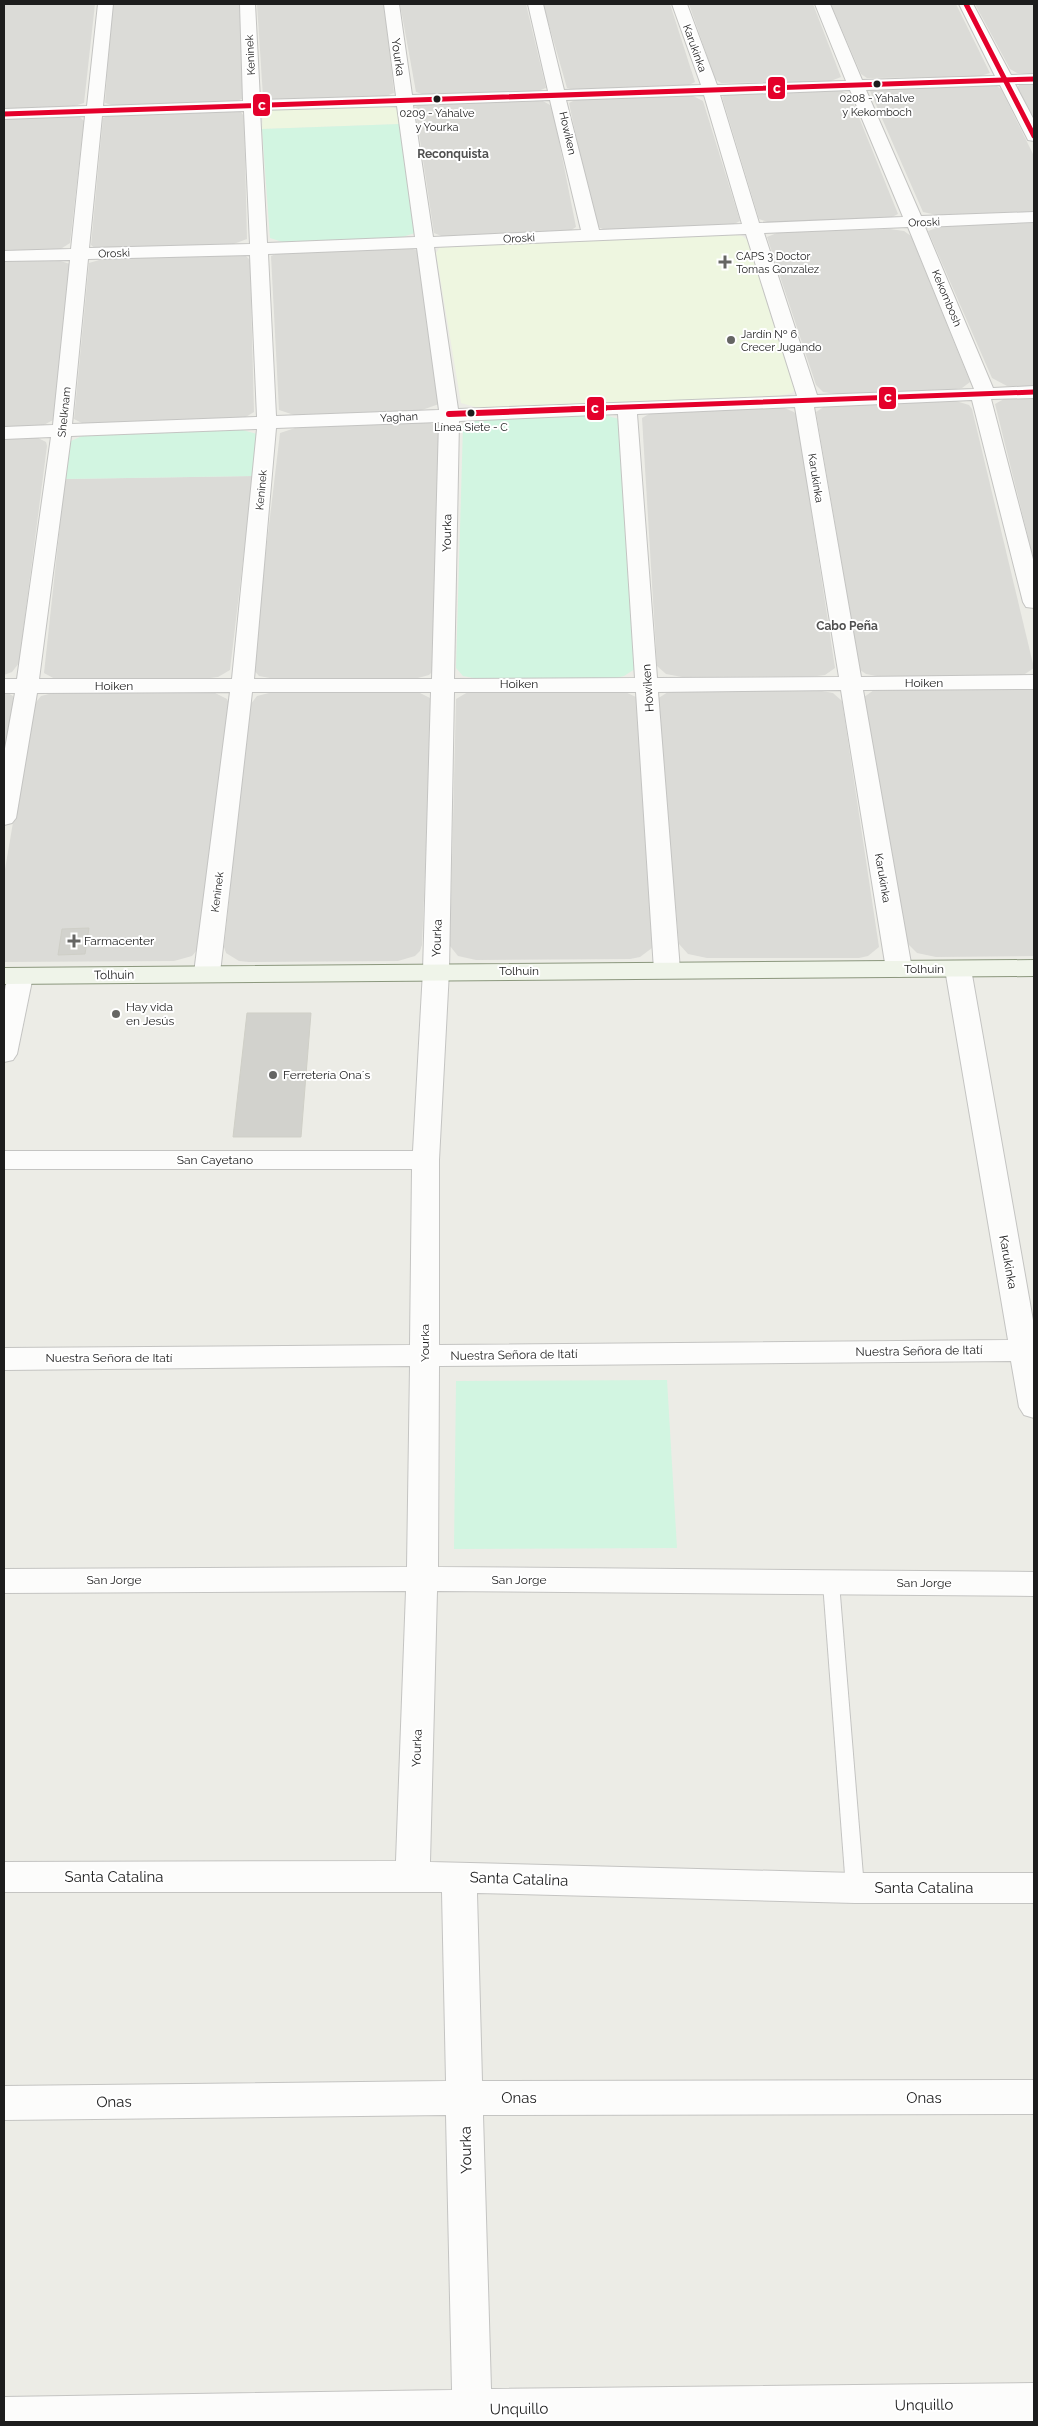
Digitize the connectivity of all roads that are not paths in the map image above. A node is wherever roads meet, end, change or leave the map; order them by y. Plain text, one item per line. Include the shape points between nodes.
1 (105, 4) edge
2 (247, 4) edge
3 (391, 4) edge
4 (535, 4) edge
5 (679, 4) edge
6 (822, 4) edge
7 (966, 4) edge
8 (1034, 79) edge
9 (1006, 80) junction
10 (858, 85) junction
11 (711, 90) junction
12 (559, 95) junction
13 (405, 100) junction
14 (252, 106) junction
15 (94, 111) junction
16 (4, 114) edge
17 (1034, 136) edge
18 (1034, 217) edge
19 (915, 222) junction
20 (753, 228) junction
21 (592, 234) junction
22 (426, 242) junction
23 (260, 248) junction
24 (80, 254) junction
25 (4, 256) edge
26 (1034, 392) edge
27 (980, 395) junction
28 (804, 402) junction
29 (627, 407) junction
30 (449, 414) junction
31 (267, 424) junction
32 (62, 431) junction
33 (4, 433) edge
34 (1034, 602) edge
35 (1034, 682) edge
36 (850, 683) junction
37 (444, 684) junction
38 (648, 685) junction
39 (4, 686) edge
40 (27, 686) junction
41 (242, 686) junction
42 (4, 818) edge
43 (1034, 968) edge
44 (899, 969) junction
45 (958, 969) junction
46 (667, 970) junction
47 (436, 971) junction
48 (207, 973) junction
49 (12, 976) edge
50 (4, 1054) edge
51 (4, 1160) edge
52 (426, 1160) junction
53 (1023, 1350) junction
54 (424, 1355) junction
55 (4, 1359) edge
56 (1034, 1407) edge
57 (422, 1579) junction
58 (4, 1581) edge
59 (831, 1583) junction
60 (1034, 1584) edge
61 (413, 1876) junction
62 (4, 1877) edge
63 (459, 1877) junction
64 (855, 1888) junction
65 (1034, 1888) edge
66 (1034, 2097) edge
67 (465, 2098) junction
68 (4, 2102) edge
69 (1034, 2404) edge
70 (472, 2416) edge
71 (4, 2417) edge

1 - 15 street, Shelknam
2 - 14 street, Keninek
3 - 13 street, Yourka
4 - 12 street, Howiken
5 - 11 street, Karukinka
6 - 10 street, Kekombosh
7 - 9 street
8 - 9 street
9 - 10 street
9 - 17 street
10 - 11 street
10 - 19 street, Kekombosh
11 - 12 street
11 - 20 street, Karukinka
12 - 13 street
12 - 21 street, Howiken
13 - 14 street
13 - 22 street, Yourka
14 - 15 street
14 - 23 street, Keninek
15 - 16 street
15 - 24 street, Shelknam
18 - 19 street, Oroski
19 - 20 street, Oroski
19 - 27 street, Kekombosh via 984,387
20 - 21 street, Oroski
20 - 28 street, Karukinka via 807,394
21 - 22 street, Oroski
22 - 23 street, Oroski
22 - 30 street, Yourka
23 - 24 street, Oroski
23 - 31 street, Keninek
24 - 25 street, Oroski
24 - 32 street, Shelknam
26 - 27 street, Yaghan
27 - 28 street, Yaghan
27 - 34 street, Kekombosh
28 - 29 street, Yaghan
28 - 36 street, Karukinka
29 - 30 street, Yaghan
29 - 38 street, Howiken
30 - 31 street, Yaghan
30 - 37 street, Yourka
31 - 32 street, Yaghan
31 - 41 street, Keninek
32 - 33 street, Yaghan
32 - 40 street, Shelknam
35 - 36 street, Hoiken
36 - 38 street, Hoiken
36 - 44 street, Karukinka
37 - 38 street, Hoiken
37 - 41 street, Hoiken
37 - 47 street, Yourka
38 - 46 street, Howiken
39 - 40 street, Hoiken
40 - 41 street, Hoiken
40 - 42 street, Shelknam
41 - 48 street, Keninek
43 - 45 street, Tolhuin
44 - 45 street, Tolhuin
44 - 46 street, Tolhuin
45 - 53 street, Karukinka
46 - 47 street, Tolhuin
47 - 48 street, Tolhuin
47 - 52 street, Yourka
48 - 49 street, Tolhuin
49 - 50 street
51 - 52 street, San Cayetano
52 - 54 street, Yourka
53 - 54 street, Nuestra Señora de Itatí
53 - 56 street, Karukinka
54 - 55 street, Nuestra Señora de Itatí
54 - 57 street, Yourka
57 - 58 street, San Jorge
57 - 59 street, San Jorge
57 - 61 street, Yourka
59 - 60 street, San Jorge
59 - 64 lane
61 - 62 street, Santa Catalina
61 - 63 street, Santa Catalina
63 - 64 street, Santa Catalina
63 - 67 street, Yourka
64 - 65 street, Santa Catalina
66 - 67 street, Onas
67 - 68 street, Onas
67 - 70 street, Yourka
69 - 70 street, Unquillo
70 - 71 street, Unquillo

